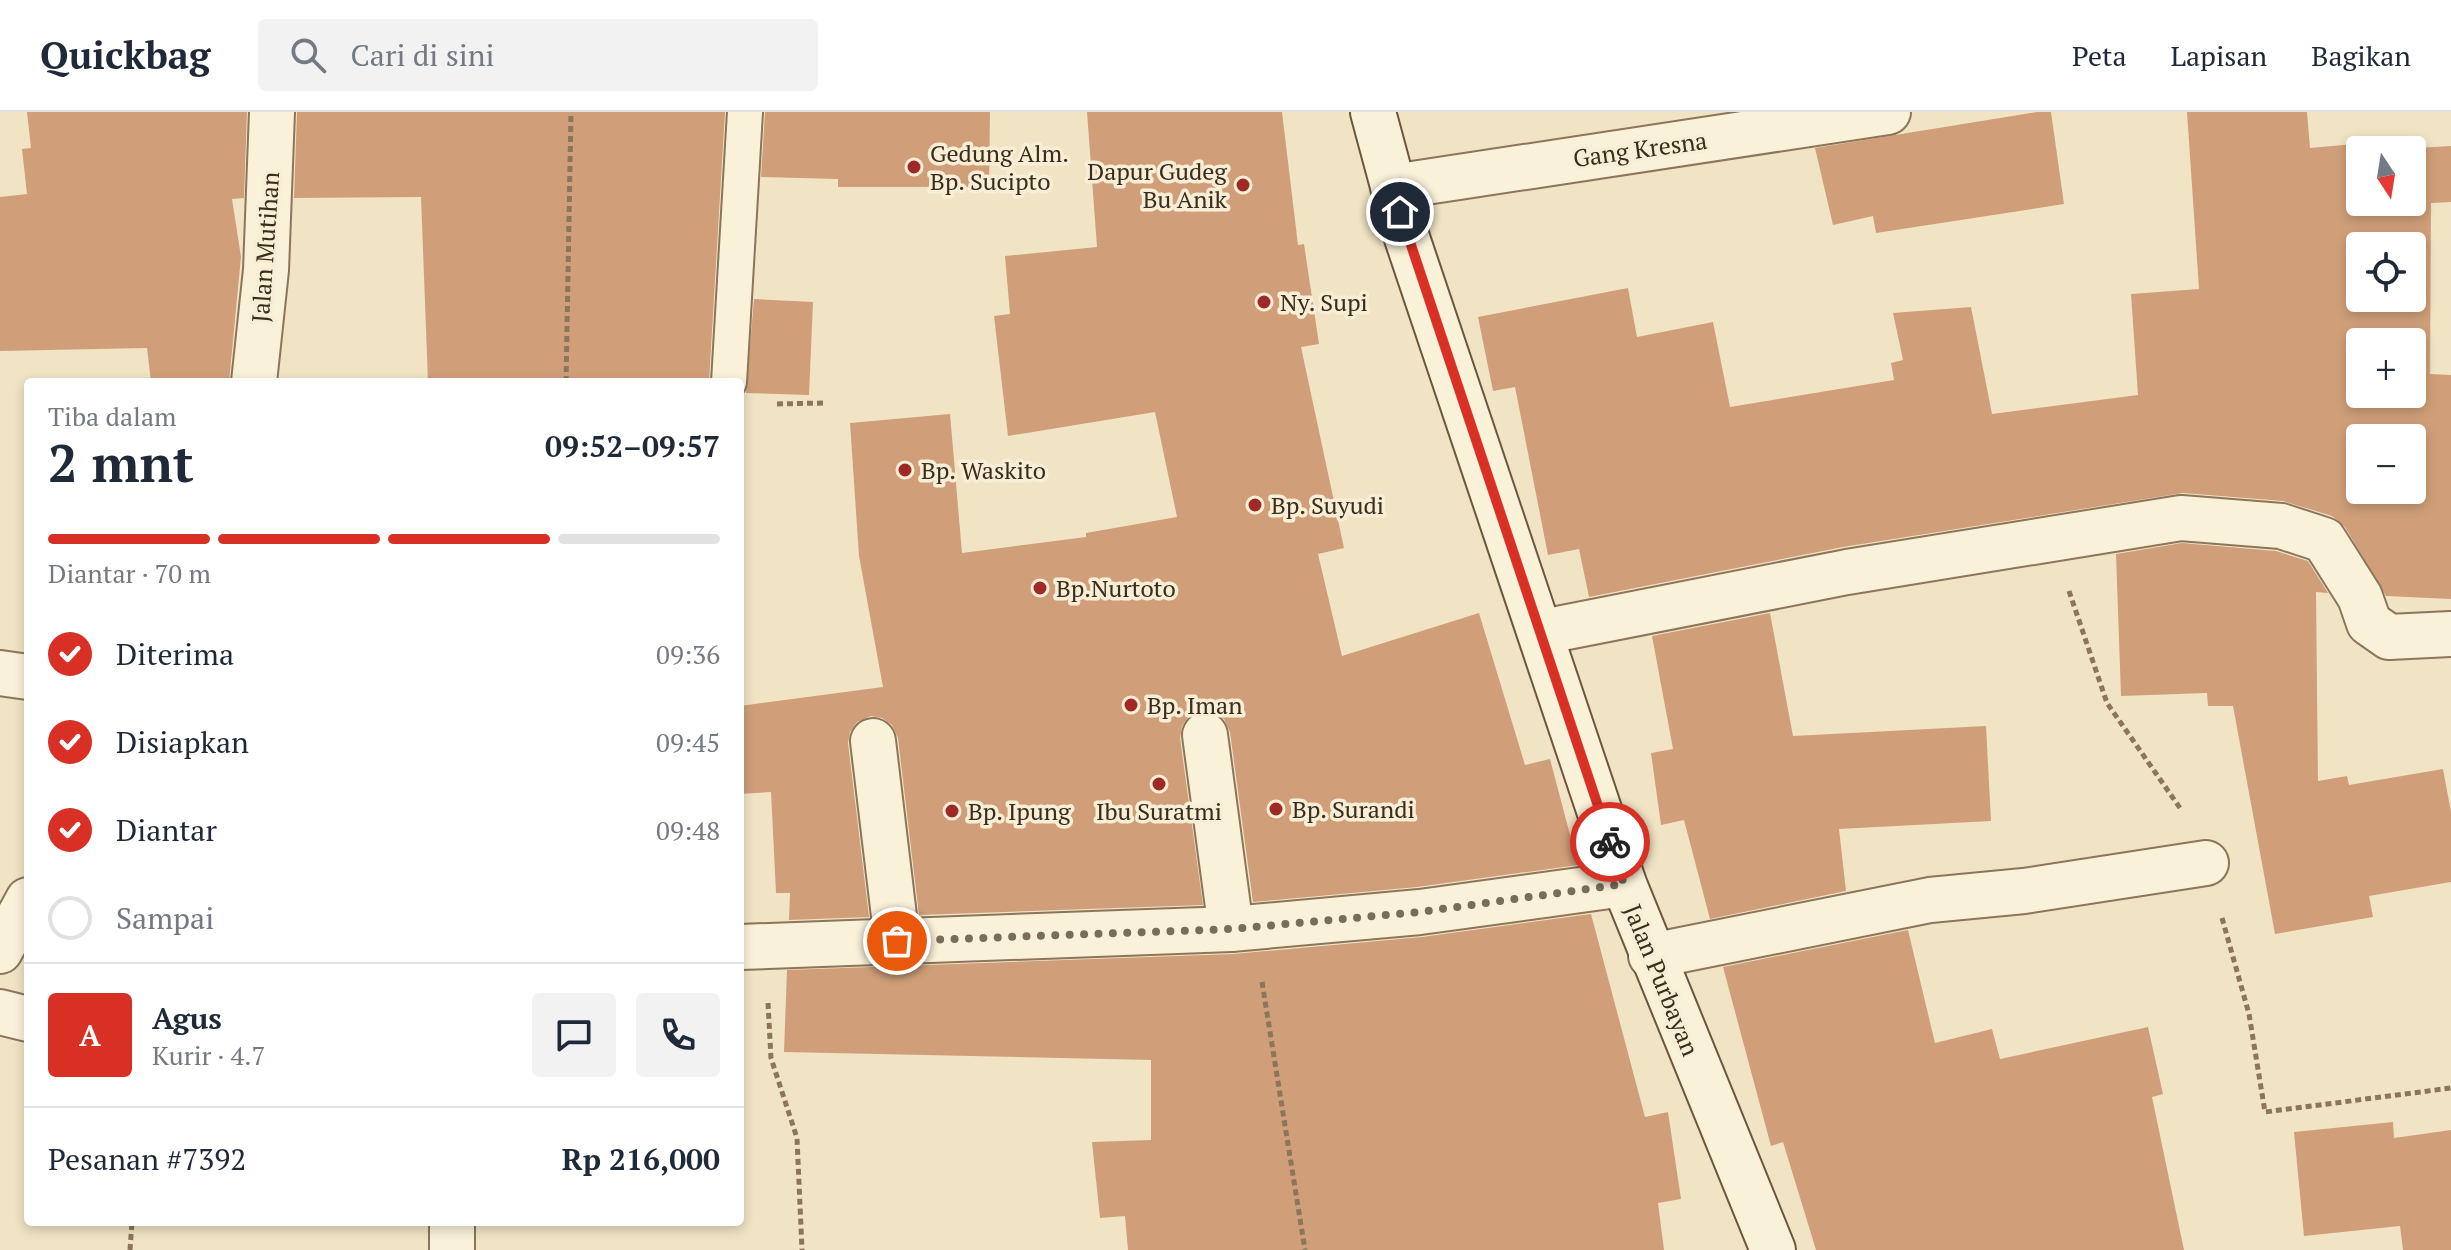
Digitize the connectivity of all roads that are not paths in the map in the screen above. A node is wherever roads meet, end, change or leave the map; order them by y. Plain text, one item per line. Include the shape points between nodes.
1 (272, 112) edge
2 (745, 112) edge
3 (1373, 112) edge
4 (1888, 112) edge
5 (1393, 187) junction
6 (254, 378) edge
7 (729, 378) edge
8 (1542, 632) junction
9 (2451, 634) edge
10 (0, 673) edge
11 (24, 676) edge
12 (1205, 735) dead end
13 (873, 741) dead end
14 (2206, 863) road end
15 (1624, 884) junction
16 (24, 907) edge
17 (1242, 928) junction
18 (897, 941) junction
19 (752, 945) edge
20 (0, 951) edge
21 (1651, 956) junction
22 (0, 1012) edge
23 (24, 1018) edge
24 (452, 1226) edge
25 (452, 1250) edge
26 (1773, 1250) edge

1 - 6 street, Jalan Mutihan via 266,270
2 - 7 lane
3 - 5 street, Jalan Purbayan
4 - 5 street, Gang Kresna
5 - 8 street, Jalan Purbayan
8 - 9 street via 1847,572 2181,518 2281,526 2324,540 2360,597 2369,623 2389,637
8 - 15 street, Jalan Purbayan
10 - 11 street
12 - 17 street
13 - 18 street
14 - 21 street via 1930,900
15 - 17 street via 1420,912
15 - 21 street, Jalan Purbayan
16 - 20 street
17 - 18 street
18 - 19 street
21 - 26 street, Jalan Purbayan
22 - 23 street
24 - 25 street

